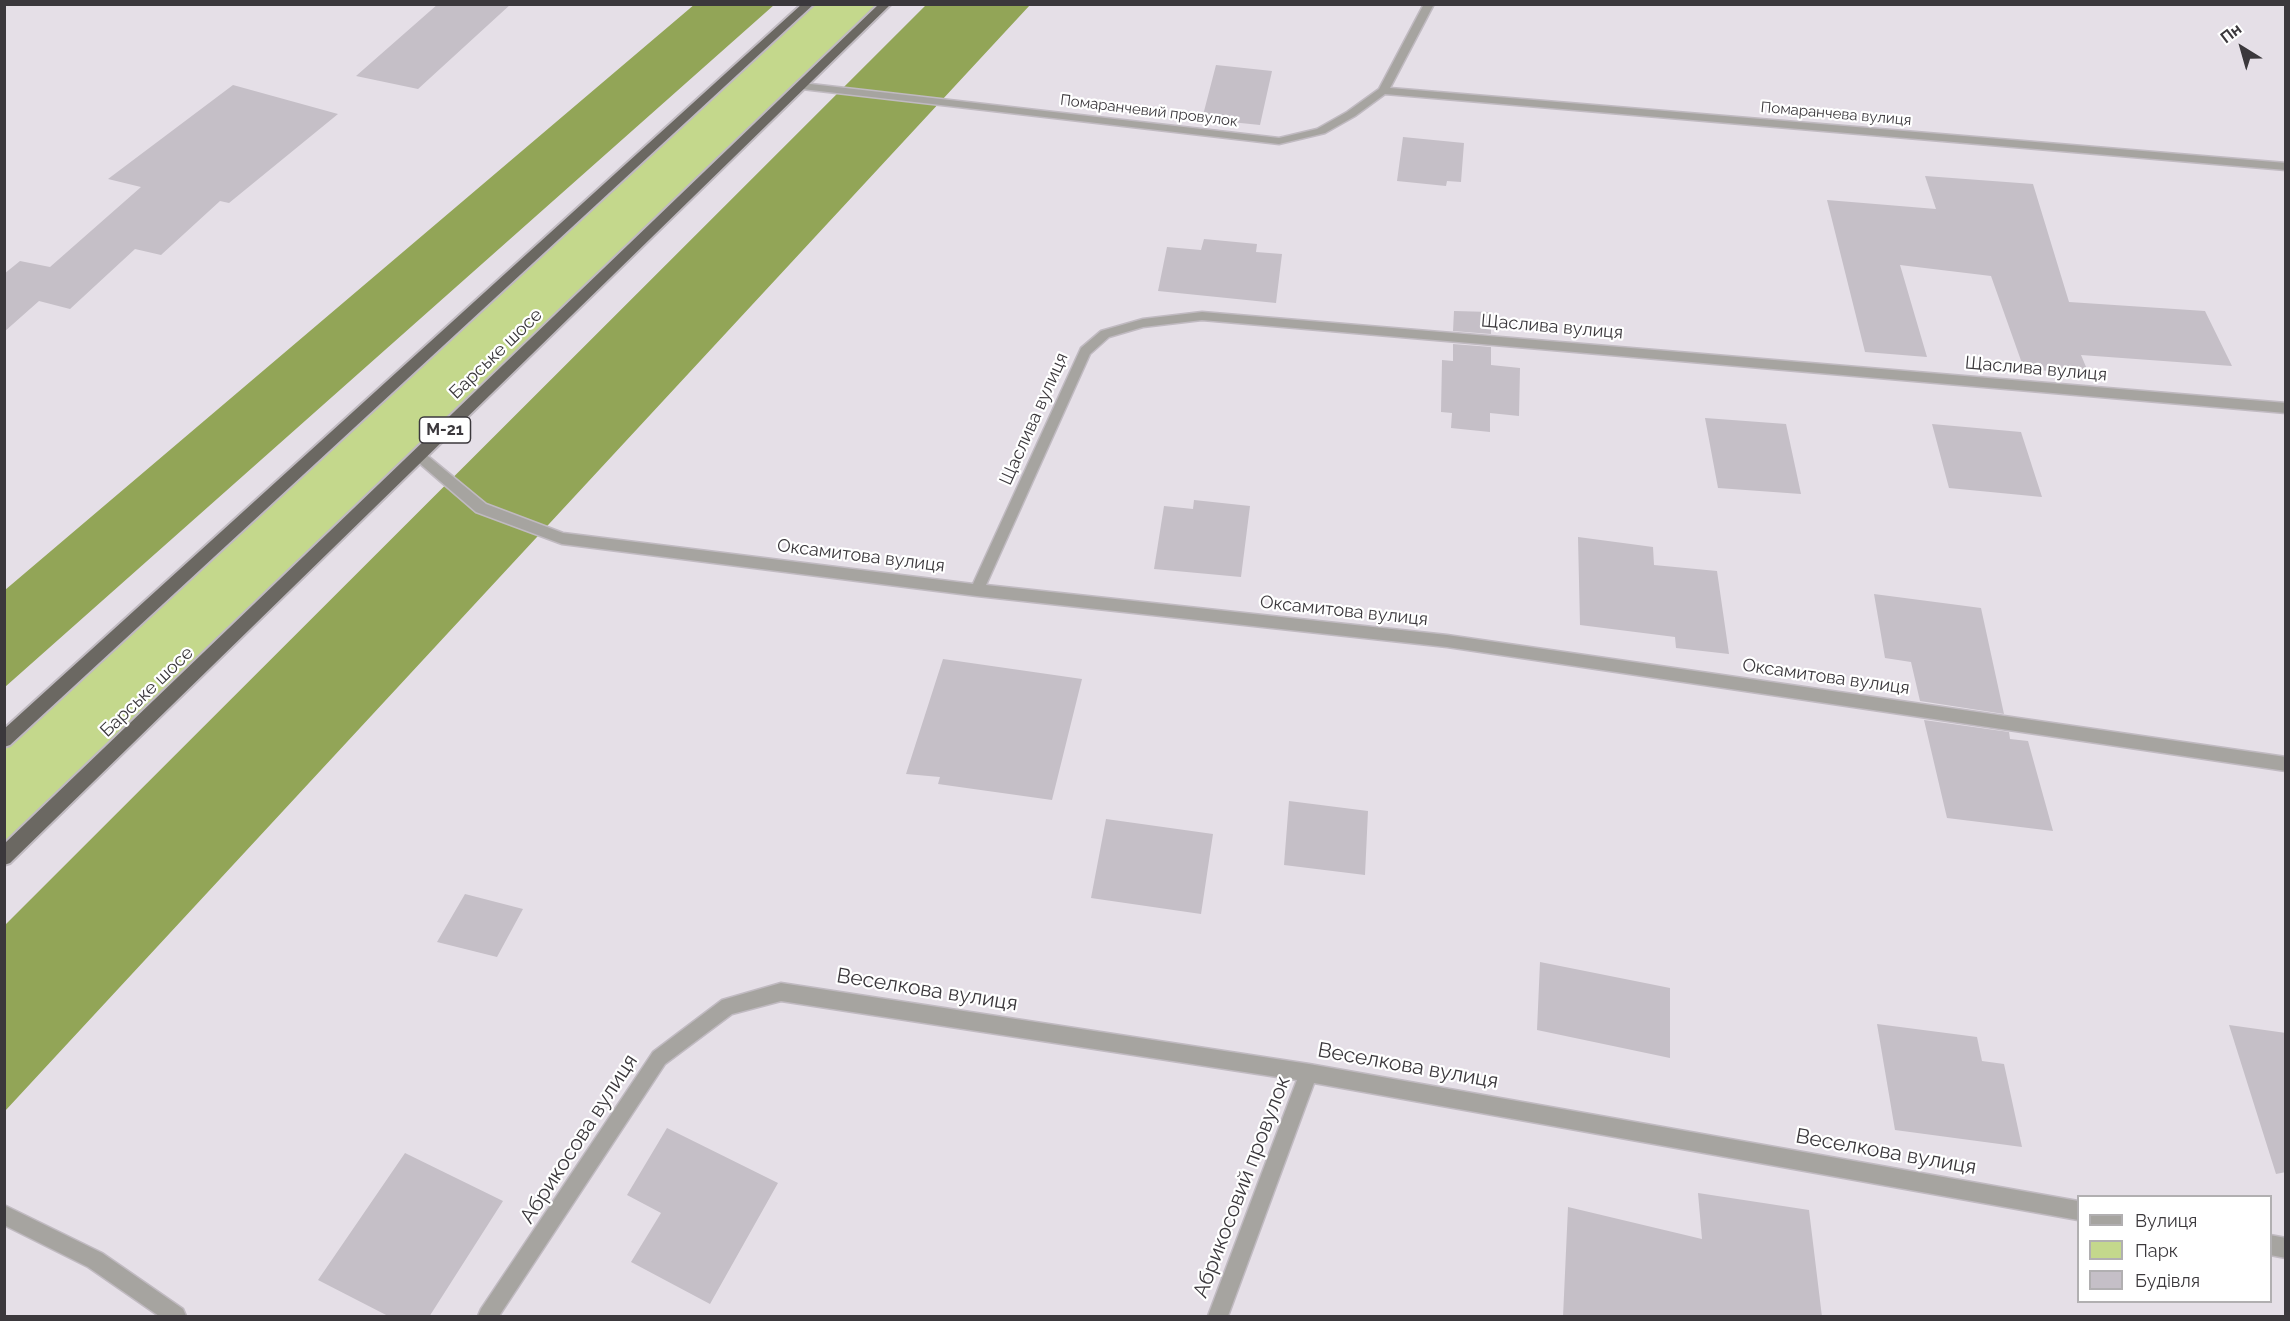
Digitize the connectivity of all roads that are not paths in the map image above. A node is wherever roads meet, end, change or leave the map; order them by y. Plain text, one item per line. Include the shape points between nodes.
1 (809, 4) edge
2 (886, 4) edge
3 (1429, 4) edge
4 (802, 86) junction
5 (1383, 91) junction
6 (2286, 167) edge
7 (2286, 408) edge
8 (418, 456) junction
9 (977, 590) junction
10 (4, 740) edge
11 (2286, 764) edge
12 (4, 857) edge
13 (728, 1006) joint
14 (1309, 1072) junction
15 (2077, 1211) edge
16 (4, 1214) edge
17 (176, 1317) edge
18 (488, 1317) edge
19 (1218, 1317) edge

1 - 10 highway
2 - 4 highway, Барське шосе / М-21
3 - 5 street, Помаранчевий провулок
4 - 5 street, Помаранчевий провулок via 1279,141 1321,131
4 - 8 highway, Барське шосе / М-21
5 - 6 street, Помаранчева вулиця
7 - 9 street, Щаслива вулиця via 1202,316 1143,323 1105,334 1085,351
8 - 9 street, Оксамитова вулиця via 481,508 562,538
8 - 12 highway, Барське шосе / М-21
9 - 11 street, Оксамитова вулиця via 1447,641
13 - 14 street, Веселкова вулиця via 781,992
13 - 18 street, Абрикосова вулиця via 659,1058
14 - 15 street, Веселкова вулиця
14 - 19 street, Абрикосовий провулок
16 - 17 street via 95,1260

